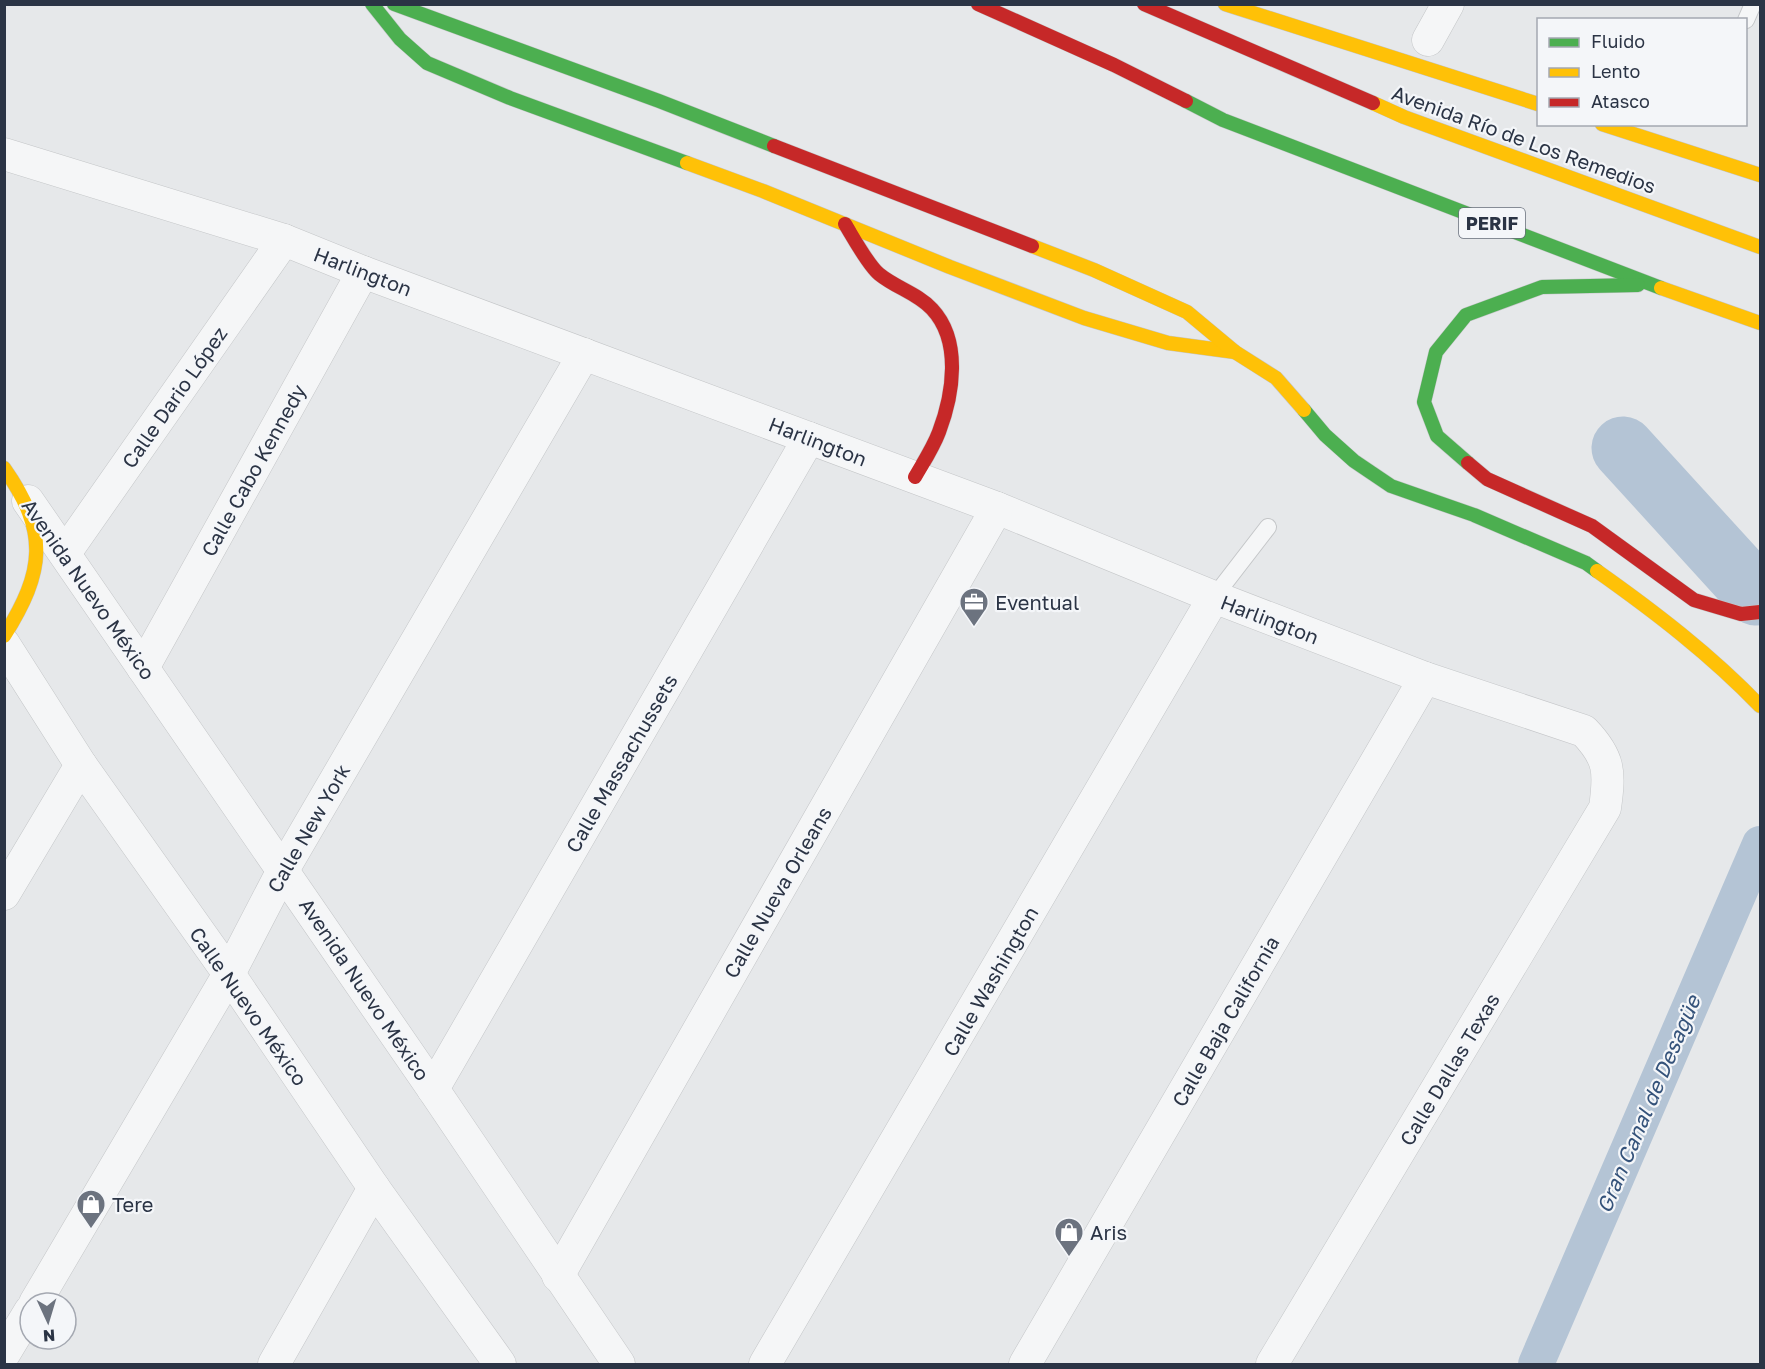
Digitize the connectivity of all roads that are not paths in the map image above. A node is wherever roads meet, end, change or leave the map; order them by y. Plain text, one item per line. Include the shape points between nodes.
1 (372, 4) edge
2 (394, 4) edge
3 (978, 4) edge
4 (1144, 4) edge
5 (1225, 4) edge
6 (1448, 4) edge
7 (1753, 4) edge
8 (1747, 19) edge
9 (1428, 40) dead end
10 (1537, 103) edge
11 (1608, 126) edge
12 (4, 154) edge
13 (1761, 175) edge
14 (845, 224) junction
15 (284, 240) junction
16 (1761, 247) edge
17 (363, 272) junction
18 (1654, 285) junction
19 (1761, 323) edge
20 (1235, 352) junction
21 (584, 354) junction
22 (809, 438) junction
23 (915, 477) junction
24 (13, 480) edge
25 (997, 508) junction
26 (1268, 527) dead end
27 (65, 553) junction
28 (1214, 597) junction
29 (1761, 612) edge
30 (4, 636) edge
31 (4, 644) edge
32 (143, 668) junction
33 (1425, 678) junction
34 (1761, 706) edge
35 (81, 765) junction
36 (1607, 767) joint
37 (283, 870) junction
38 (4, 894) edge
39 (229, 974) junction
40 (433, 1089) junction
41 (374, 1188) junction
42 (558, 1276) junction
43 (42, 1291) edge
44 (18, 1331) edge
45 (4, 1354) edge
46 (274, 1365) edge
47 (500, 1365) edge
48 (618, 1365) edge
49 (765, 1365) edge
50 (1025, 1365) edge
51 (1272, 1365) edge

1 - 14 main road via 400,39 428,63 510,98
2 - 20 main road via 659,100 1094,270 1187,312
3 - 18 main road, PERIF via 1114,65 1223,120
4 - 16 main road, Avenida Río de Los Remedios via 1404,117
5 - 10 main road
6 - 9 street
7 - 8 lane
11 - 13 main road
12 - 15 street, Harlington
14 - 20 main road via 1084,318 1168,343
14 - 23 main road via 878,273 918,296 934,311 947,332 953,364 949,394 939,433
15 - 17 street, Harlington
15 - 27 street, Calle Dario López
17 - 21 street, Harlington
17 - 32 street, Calle Cabo Kennedy
18 - 19 main road, PERIF
18 - 29 main road via 1542,288 1466,315 1436,352 1424,402 1437,436 1487,479 1592,526 1694,600 1740,614
20 - 34 main road via 1276,378 1325,435 1391,486 1474,515 1586,563 1652,610
21 - 22 street, Harlington
21 - 37 street, Calle New York
22 - 23 street, Harlington
22 - 40 street, Calle Massachussets
23 - 25 street, Harlington
24 - 27 street, Avenida Nuevo México
24 - 30 main road via 36,531 38,556 29,591
25 - 28 street, Harlington
25 - 42 street, Calle Nueva Orleans
26 - 28 lane
27 - 32 street, Avenida Nuevo México
28 - 33 street, Harlington
28 - 49 street, Calle Washington
31 - 35 street, Calle Nuevo México
32 - 37 street, Avenida Nuevo México
33 - 36 street, Harlington via 1584,731 1599,747
33 - 50 street, Calle Baja California
35 - 38 street
35 - 39 street, Calle Nuevo México
36 - 51 street, Calle Dallas Texas via 1605,808
37 - 39 street, Calle New York
37 - 40 street, Avenida Nuevo México
39 - 41 street, Calle Nuevo México
39 - 43 street, Calle New York
40 - 42 street, Avenida Nuevo México
41 - 46 street
41 - 47 street, Calle Nuevo México
42 - 48 street, Avenida Nuevo México
44 - 45 street

